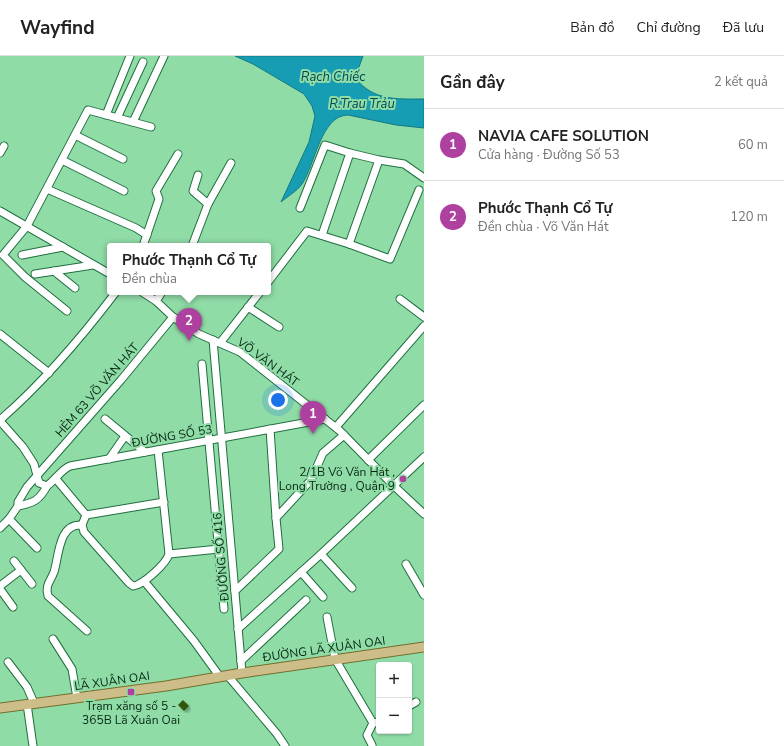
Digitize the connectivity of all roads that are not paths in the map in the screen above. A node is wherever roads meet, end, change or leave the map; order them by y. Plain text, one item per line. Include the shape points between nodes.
1 (130, 56) edge
2 (164, 56) edge
3 (143, 62) dead end
4 (106, 115) junction
5 (117, 118) junction
6 (133, 122) junction
7 (151, 127) dead end
8 (75, 135) junction
9 (4, 146) dead end
10 (0, 153) edge
11 (350, 153) junction
12 (178, 154) dead end
13 (123, 159) dead end
14 (62, 160) junction
15 (379, 160) junction
16 (231, 163) dead end
17 (198, 175) dead end
18 (424, 178) edge
19 (47, 189) junction
20 (419, 190) dead end
21 (124, 191) dead end
22 (208, 204) junction
23 (300, 208) dead end
24 (0, 211) edge
25 (27, 226) junction
26 (147, 235) junction
27 (322, 235) junction
28 (144, 243) edge
29 (193, 243) edge
30 (349, 244) junction
31 (63, 247) junction
32 (1, 255) edge
33 (22, 255) dead end
34 (93, 265) junction
35 (54, 271) junction
36 (107, 272) edge
37 (35, 274) dead end
38 (271, 278) edge
39 (75, 288) dead end
40 (114, 295) edge
41 (147, 295) edge
42 (160, 295) edge
43 (258, 295) edge
44 (400, 299) dead end
45 (156, 301) junction
46 (248, 307) junction
47 (67, 311) dead end
48 (173, 317) junction
49 (424, 317) edge
50 (424, 326) edge
51 (278, 327) dead end
52 (0, 334) edge
53 (216, 342) junction
54 (202, 364) dead end
55 (49, 374) junction
56 (424, 404) edge
57 (105, 419) dead end
58 (325, 419) junction
59 (0, 421) edge
60 (336, 427) junction
61 (270, 429) junction
62 (344, 435) junction
63 (125, 436) junction
64 (222, 438) junction
65 (209, 440) junction
66 (158, 450) junction
67 (145, 452) junction
68 (424, 457) edge
69 (109, 459) junction
70 (368, 460) junction
71 (36, 476) junction
72 (56, 479) junction
73 (393, 485) junction
74 (47, 486) junction
75 (164, 502) junction
76 (18, 506) junction
77 (424, 514) edge
78 (86, 515) junction
79 (276, 518) junction
80 (9, 519) junction
81 (82, 526) junction
82 (0, 528) edge
83 (37, 548) dead end
84 (219, 549) junction
85 (169, 554) junction
86 (321, 554) junction
87 (14, 561) dead end
88 (406, 564) dead end
89 (21, 570) junction
90 (301, 572) junction
91 (144, 581) junction
92 (32, 584) dead end
93 (0, 586) edge
94 (352, 588) dead end
95 (0, 589) edge
96 (235, 591) junction
97 (424, 595) edge
98 (323, 597) dead end
99 (306, 600) dead end
100 (14, 607) dead end
101 (224, 609) dead end
102 (327, 617) dead end
103 (238, 629) junction
104 (87, 631) dead end
105 (53, 639) dead end
106 (424, 647) edge
107 (335, 659) junction
108 (242, 661) junction
109 (8, 662) dead end
110 (242, 673) junction
111 (224, 677) junction
112 (77, 698) junction
113 (416, 702) dead end
114 (30, 704) junction
115 (412, 704) edge
116 (0, 708) edge
117 (376, 723) edge
118 (372, 745) edge
119 (33, 746) edge
120 (285, 746) edge

1 - 4 street
2 - 6 street
3 - 5 street
4 - 5 street
4 - 8 street via 88,110
5 - 6 street
6 - 7 street
8 - 13 street
8 - 14 street
9 - 10 street
11 - 15 street
11 - 23 street via 325,145
11 - 27 street
12 - 26 street via 156,191 159,199
14 - 19 street
14 - 21 street
15 - 18 street via 404,164
15 - 30 street
16 - 22 street
17 - 22 street via 193,191
19 - 25 street
19 - 26 street
20 - 30 street via 390,259
22 - 29 street
24 - 25 street
25 - 31 street
25 - 32 street
26 - 28 street
27 - 30 street
27 - 38 street via 308,231
31 - 33 street
31 - 34 street
32 - 47 street
34 - 35 street
34 - 36 street
35 - 37 street
35 - 39 street
40 - 55 street
41 - 45 street, VÕ VĂN HÁT
42 - 45 street
43 - 46 street
44 - 49 street
45 - 48 street, VÕ VĂN HÁT
46 - 51 street
46 - 53 street
48 - 53 street, VÕ VĂN HÁT
48 - 71 street, HẺM 63 VÕ VĂN HÁT
50 - 60 street
52 - 55 street
53 - 58 street, VÕ VĂN HÁT via 240,352
53 - 64 street, ĐƯỜNG SỐ 416
54 - 65 street
55 - 59 street
56 - 70 street
57 - 63 street
58 - 60 street, VÕ VĂN HÁT
58 - 61 street, ĐƯỜNG SỐ 53
59 - 71 street via 23,447 34,464
60 - 62 street, VÕ VĂN HÁT
61 - 64 street, ĐƯỜNG SỐ 53
61 - 79 street
62 - 70 street, VÕ VĂN HÁT
62 - 79 street via 324,453 311,480
63 - 67 street
63 - 69 street
64 - 65 street, ĐƯỜNG SỐ 53
64 - 96 street, ĐƯỜNG SỐ 416
65 - 66 street, ĐƯỜNG SỐ 53
65 - 84 street
66 - 67 street, ĐƯỜNG SỐ 53
66 - 75 street
67 - 69 street, ĐƯỜNG SỐ 53
68 - 73 street
69 - 72 street, ĐƯỜNG SỐ 53 via 64,468
70 - 73 street, VÕ VĂN HÁT
71 - 74 street via 39,483
71 - 76 street, HẺM 63 VÕ VĂN HÁT via 18,502
72 - 74 street, ĐƯỜNG SỐ 53
72 - 78 street
73 - 77 street, VÕ VĂN HÁT
73 - 86 street
74 - 76 street, ĐƯỜNG SỐ 53 via 33,503
75 - 78 street
75 - 85 street
76 - 80 street, HẺM 63 VÕ VĂN HÁT
78 - 81 street
79 - 96 street via 279,549
80 - 82 street, HẺM 63 VÕ VĂN HÁT
80 - 83 street
81 - 91 street via 84,532 129,583 138,586
81 - 104 street via 76,525 64,534 57,553 54,573 46,590 48,596
84 - 85 street
84 - 101 street
85 - 91 street via 167,560
86 - 90 street
86 - 94 street
87 - 89 street
88 - 97 street
89 - 92 street
89 - 93 street
90 - 98 street
90 - 103 street
91 - 111 street
95 - 100 street
96 - 103 street, ĐƯỜNG SỐ 416
99 - 108 street
102 - 107 street
103 - 108 street, ĐƯỜNG SỐ 416
105 - 112 street via 72,669
106 - 107 main road, ĐƯỜNG LÃ XUÂN OAI
107 - 110 main road, ĐƯỜNG LÃ XUÂN OAI
107 - 117 street
108 - 110 street, ĐƯỜNG SỐ 416
109 - 114 street via 27,687
110 - 111 main road, ĐƯỜNG LÃ XUÂN OAI
111 - 112 main road, LÃ XUÂN OAI
111 - 120 street
112 - 114 main road, LÃ XUÂN OAI
113 - 115 street
114 - 116 main road, LÃ XUÂN OAI
114 - 119 street
117 - 118 street via 367,735

